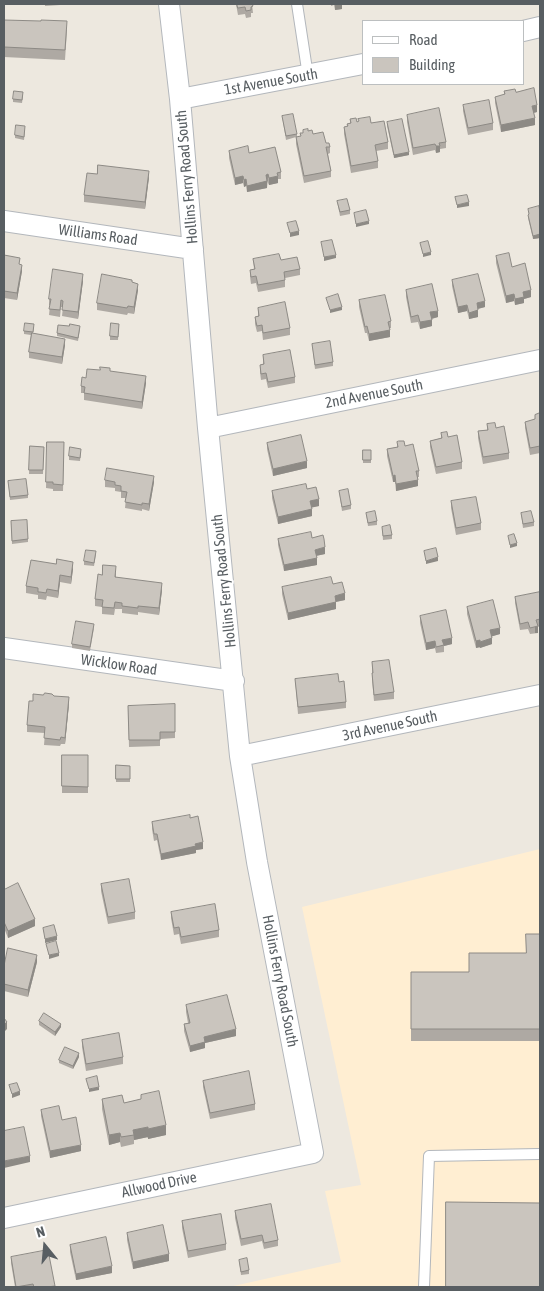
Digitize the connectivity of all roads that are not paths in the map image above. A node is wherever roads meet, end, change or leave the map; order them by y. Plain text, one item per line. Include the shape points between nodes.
1 (169, 4) edge
2 (298, 4) edge
3 (540, 27) edge
4 (524, 31) edge
5 (362, 64) edge
6 (308, 76) junction
7 (180, 99) junction
8 (4, 221) edge
9 (193, 249) junction
10 (540, 360) edge
11 (208, 428) junction
12 (4, 648) edge
13 (234, 681) junction
14 (540, 695) edge
15 (240, 756) junction
16 (313, 1153) joint
17 (540, 1154) edge
18 (4, 1218) edge
19 (424, 1287) edge

1 - 7 street, Hollins Ferry Road South
2 - 6 lane
3 - 4 street
5 - 6 street, 1st Avenue South
6 - 7 street, 1st Avenue South
7 - 9 street, Hollins Ferry Road South
8 - 9 street, Williams Road
9 - 11 street, Hollins Ferry Road South
10 - 11 street, 2nd Avenue South
11 - 13 street, Hollins Ferry Road South
12 - 13 street, Wicklow Road
13 - 15 street, Hollins Ferry Road South
14 - 15 street, 3rd Avenue South
15 - 16 street, Hollins Ferry Road South
16 - 18 street, Allwood Drive
17 - 19 lane via 430,1156

